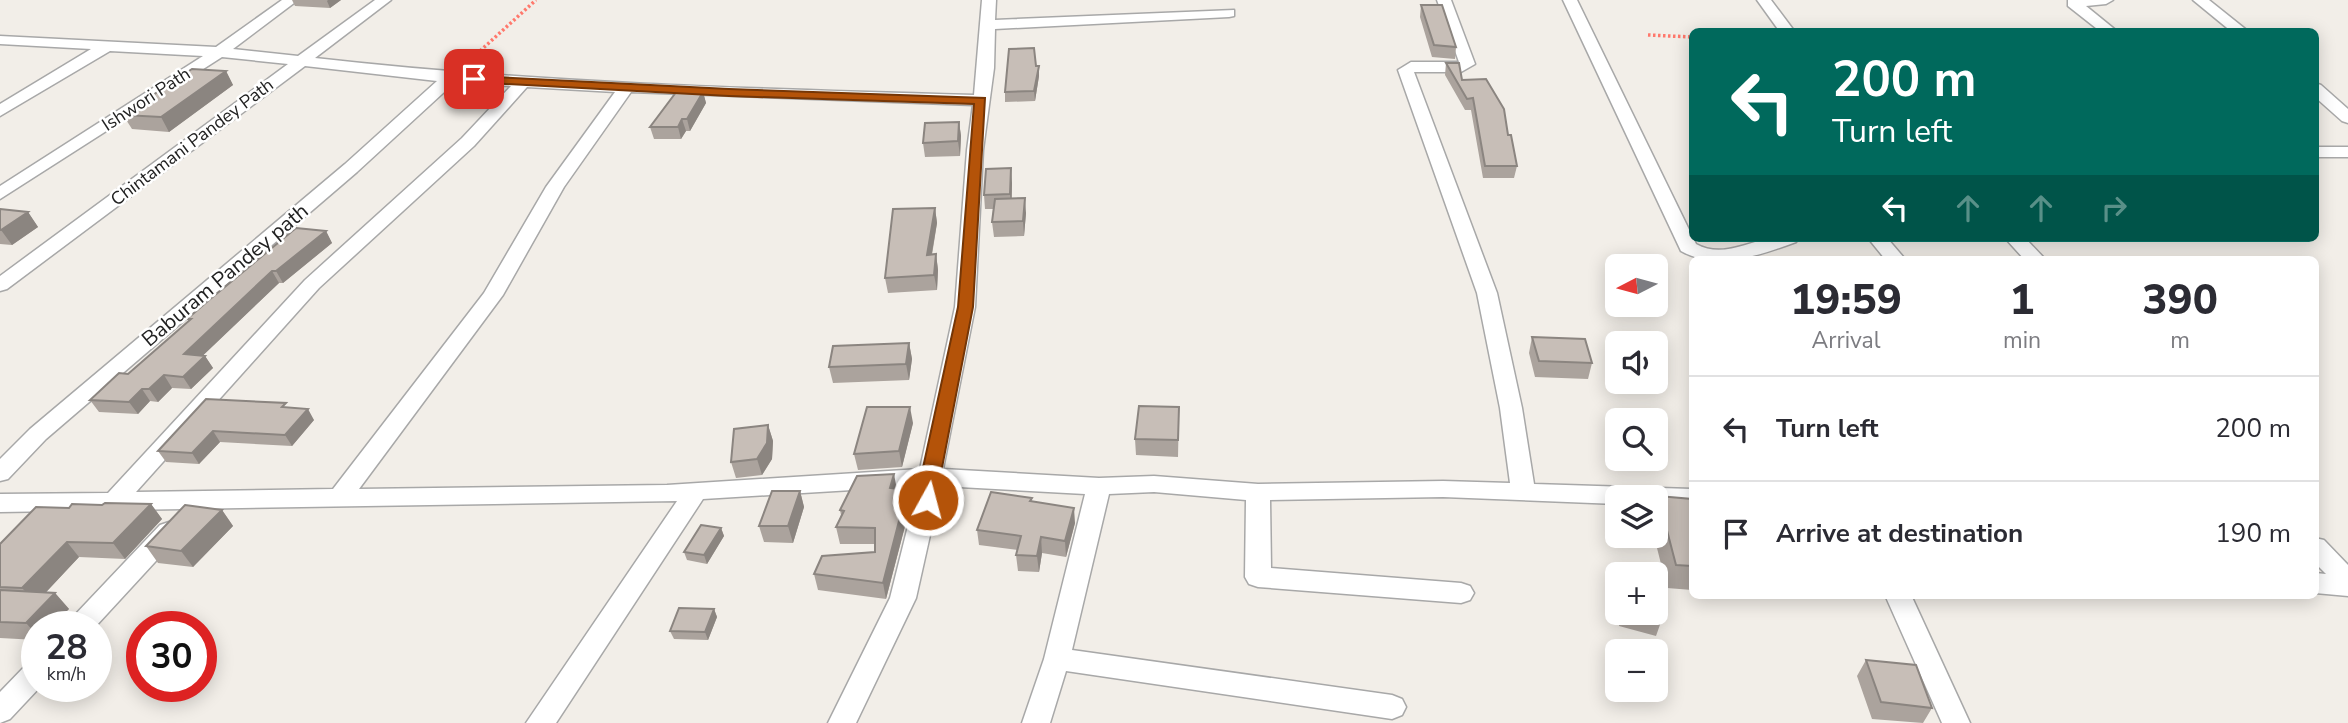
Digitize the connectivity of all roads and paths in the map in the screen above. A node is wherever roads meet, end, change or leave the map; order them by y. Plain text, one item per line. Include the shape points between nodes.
1 (291, 0) edge
2 (384, 0) edge
3 (536, 0) edge
4 (989, 0) edge
5 (1444, 0) edge
6 (1570, 0) edge
7 (1764, 0) edge
8 (2106, 0) edge
9 (2200, 0) edge
10 (1228, 13) dead end
11 (986, 24) junction
12 (1785, 28) edge
13 (2106, 28) edge
14 (2237, 28) edge
15 (1648, 36) dead end
16 (1689, 37) edge
17 (0, 40) edge
18 (109, 45) junction
19 (219, 52) junction
20 (298, 63) junction
21 (450, 78) junction
22 (524, 81) junction
23 (626, 88) junction
24 (2319, 92) edge
25 (981, 100) junction
26 (0, 111) edge
27 (2348, 118) edge
28 (2319, 152) edge
29 (2348, 152) edge
30 (0, 194) edge
31 (1781, 242) edge
32 (1880, 242) edge
33 (2018, 242) edge
34 (1753, 255) edge
35 (1892, 256) edge
36 (2032, 256) edge
37 (0, 285) edge
38 (0, 473) edge
39 (930, 477) junction
40 (1099, 486) junction
41 (1524, 491) junction
42 (696, 492) junction
43 (1258, 492) junction
44 (1689, 498) edge
45 (340, 499) junction
46 (114, 501) junction
47 (198, 501) junction
48 (0, 503) edge
49 (2319, 551) edge
50 (2348, 581) edge
51 (2319, 583) edge
52 (2348, 586) edge
53 (1461, 593) dead end
54 (1900, 599) edge
55 (94, 611) edge
56 (1057, 659) junction
57 (21, 689) edge
58 (1392, 707) dead end
59 (0, 711) edge
60 (540, 723) edge
61 (842, 723) edge
62 (1037, 723) edge
63 (1956, 723) edge

1 - 19 street, Ishwori Path
2 - 20 street, Chintamani Pandey Path
3 - 21 path
4 - 11 street
5 - 41 street via 1466,66 1406,70 1487,293
6 - 34 street via 1688,247 1706,256
7 - 12 street
8 - 13 street via 2073,3
9 - 14 street
10 - 11 street
11 - 25 street
15 - 16 path
17 - 18 street
18 - 19 street
18 - 26 street
19 - 20 street
19 - 30 street, Ishwori Path
20 - 21 street
20 - 37 street, Chintamani Pandey Path
21 - 22 street
21 - 38 street, Baburam Pandey path via 351,168 38,433
22 - 23 street
22 - 46 street via 468,142 312,284
23 - 25 street
23 - 45 street via 555,187 493,295
24 - 27 street
25 - 39 street via 965,307
28 - 29 street
31 - 34 street
32 - 35 street
33 - 36 street
39 - 40 street
39 - 42 street
39 - 61 street via 903,598
40 - 43 street via 1154,484
40 - 56 street
41 - 43 street
41 - 44 street
42 - 45 street
42 - 60 street
43 - 53 street via 1258,577
45 - 47 street
46 - 47 street
46 - 48 street
47 - 55 street
49 - 50 street
51 - 52 street
54 - 63 street
56 - 58 street
56 - 62 street
57 - 59 street

